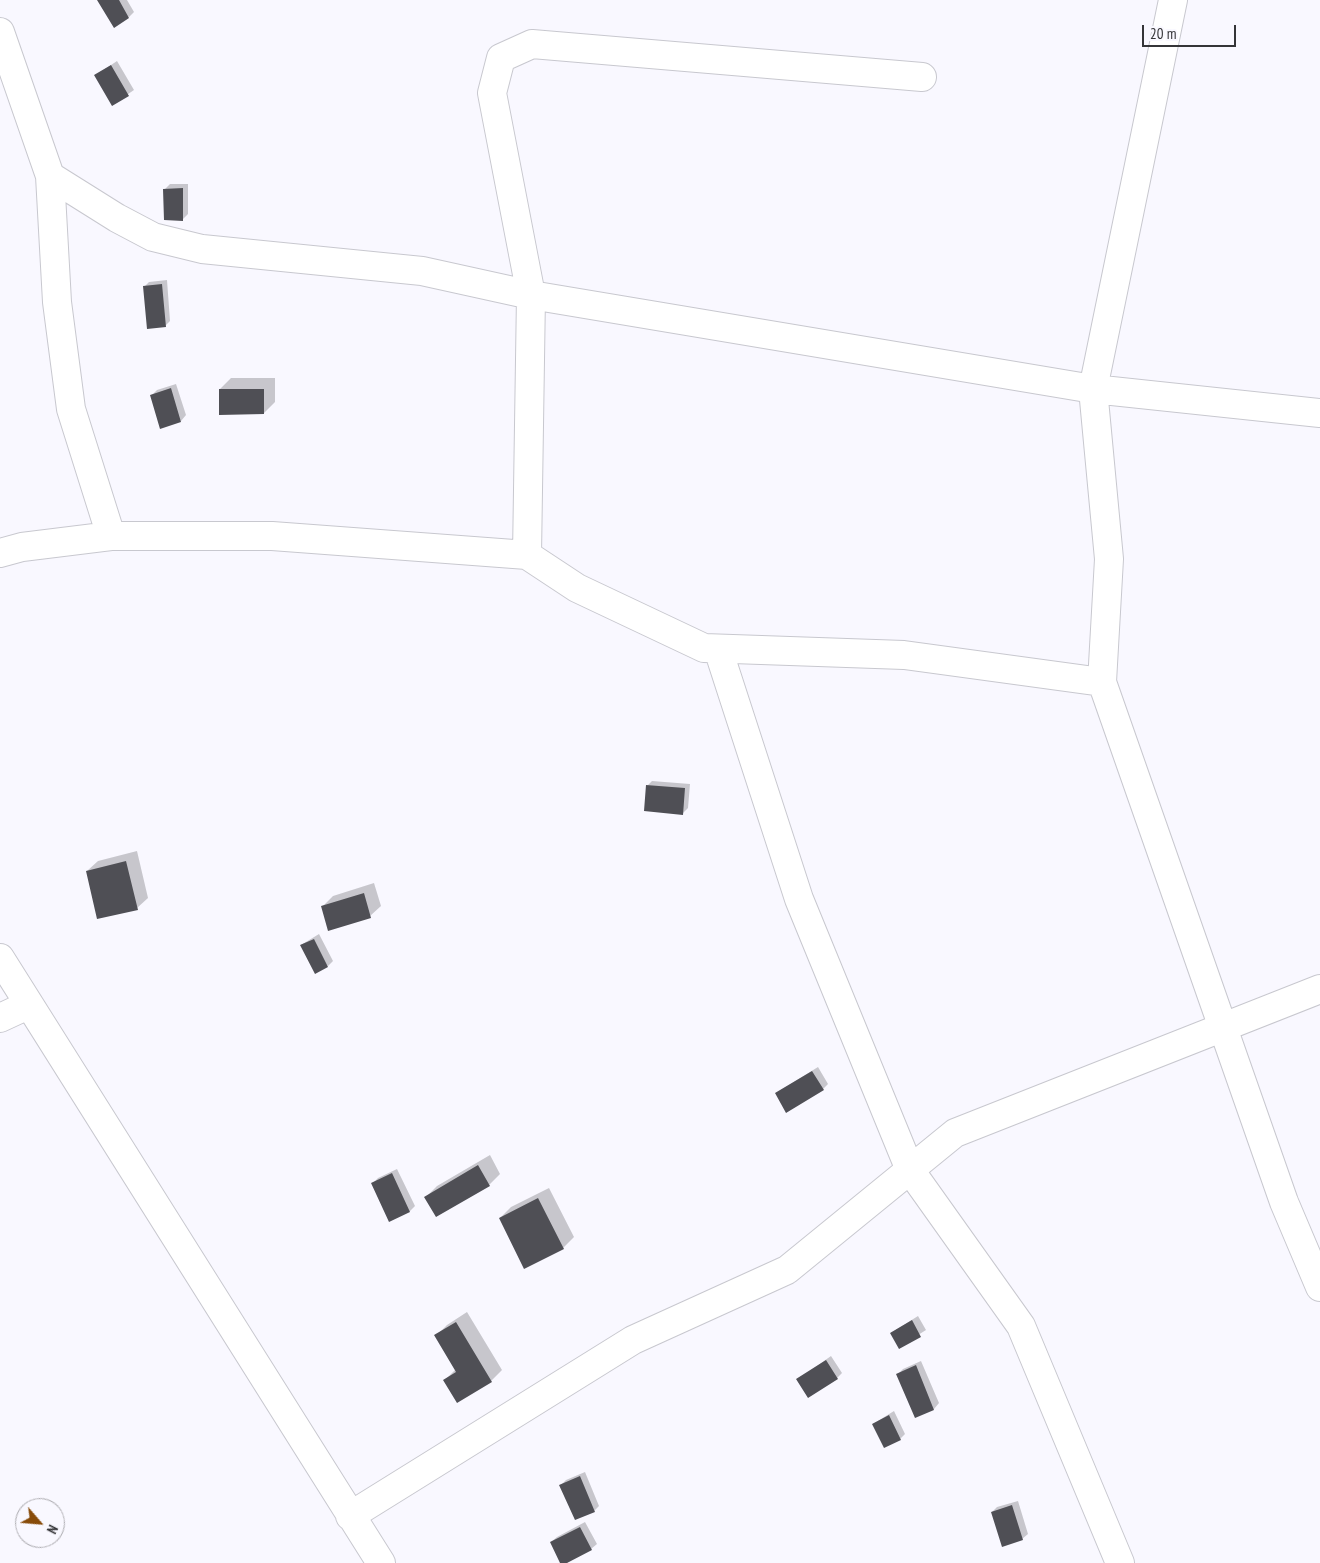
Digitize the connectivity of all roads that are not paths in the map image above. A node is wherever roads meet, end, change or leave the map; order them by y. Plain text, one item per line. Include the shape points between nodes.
1 (1173, 0) edge
2 (0, 32) edge
3 (922, 77) dead end
4 (50, 176) junction
5 (531, 295) junction
6 (1093, 389) junction
7 (1320, 413) edge
8 (110, 536) junction
9 (0, 553) edge
10 (527, 554) junction
11 (718, 650) junction
12 (1102, 682) junction
13 (0, 958) edge
14 (1320, 989) edge
15 (28, 1004) junction
16 (0, 1018) edge
17 (1223, 1028) junction
18 (910, 1170) junction
19 (1320, 1287) edge
20 (350, 1516) junction
21 (381, 1563) edge
22 (1120, 1563) edge

1 - 6 street
2 - 4 street
3 - 5 street via 532,44 501,58 492,93
4 - 5 street via 153,237 211,250 422,271
4 - 8 street via 57,302 71,409
5 - 6 street
5 - 10 street
6 - 7 street
6 - 12 street via 1109,559
8 - 9 street via 22,547
8 - 10 street via 272,536
10 - 11 street via 577,588 704,648
11 - 12 street via 904,655
11 - 18 street via 799,899
12 - 17 street
13 - 15 street
14 - 17 street
15 - 16 street
15 - 20 street
17 - 18 street via 955,1133
17 - 19 street via 1284,1202
18 - 20 street via 787,1270 632,1340
18 - 22 street via 1021,1326
20 - 21 street

